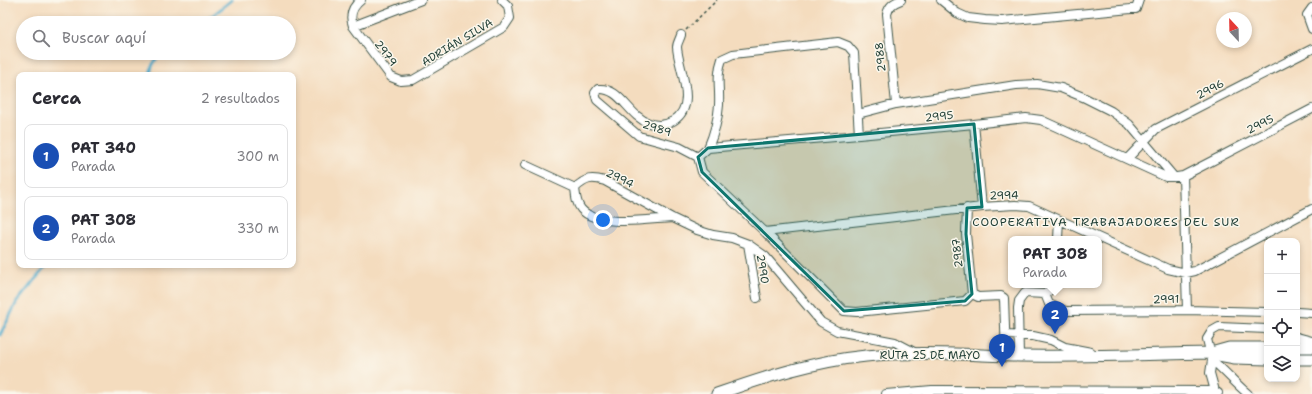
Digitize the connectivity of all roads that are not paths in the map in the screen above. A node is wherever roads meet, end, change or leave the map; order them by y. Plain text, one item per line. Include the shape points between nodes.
1 (361, 0) edge
2 (421, 0) edge
3 (901, 0) edge
4 (941, 0) edge
5 (1139, 0) edge
6 (505, 3) edge
7 (1310, 11) edge
8 (352, 24) junction
9 (1312, 28) edge
10 (681, 35) road end
11 (1312, 49) edge
12 (413, 80) joint
13 (896, 104) junction
14 (1312, 109) edge
15 (858, 114) junction
16 (654, 124) junction
17 (974, 124) junction
18 (859, 135) junction
19 (654, 140) junction
20 (1145, 141) junction
21 (708, 148) junction
22 (698, 157) junction
23 (1127, 159) junction
24 (525, 165) dead end
25 (1183, 176) junction
26 (1174, 177) junction
27 (576, 188) junction
28 (982, 206) junction
29 (967, 208) junction
30 (1312, 210) edge
31 (672, 218) junction
32 (1058, 220) junction
33 (765, 232) junction
34 (1058, 236) edge
35 (1094, 236) edge
36 (1102, 240) edge
37 (746, 243) junction
38 (1186, 273) junction
39 (1053, 288) edge
40 (972, 294) junction
41 (1045, 294) junction
42 (757, 298) dead end
43 (1187, 310) junction
44 (1264, 312) edge
45 (1300, 312) edge
46 (1312, 313) edge
47 (1264, 330) edge
48 (1019, 335) junction
49 (1006, 336) junction
50 (1300, 337) edge
51 (1312, 341) edge
52 (1312, 347) edge
53 (1264, 348) edge
54 (1300, 348) edge
55 (916, 353) junction
56 (1106, 355) junction
57 (1006, 356) junction
58 (1019, 356) junction
59 (1212, 356) junction
60 (1264, 359) edge
61 (1300, 359) edge
62 (1312, 359) edge
63 (934, 392) edge
64 (1018, 392) edge
65 (1217, 392) edge
66 (717, 394) edge
67 (886, 394) edge
68 (1248, 394) edge

1 - 8 street via 351,14
2 - 8 street
3 - 13 street, 2988 via 894,2 887,14
4 - 5 street via 968,18 1002,21 1136,9
6 - 12 street, ADRIÁN SILVA via 510,18 504,27
7 - 9 street
8 - 12 street, 2979 via 390,78 401,81
10 - 16 street, 2989 via 677,45 686,93 683,109 676,119 666,124
11 - 20 street, 2996 via 1156,129
13 - 15 street, 2995
13 - 20 street, 2995 via 991,88 1037,84 1061,88 1111,111 1130,124
14 - 25 street, 2995
15 - 18 street
15 - 21 street via 854,53 848,46 838,42 733,54 722,59 718,69 718,120
16 - 19 street via 650,134
16 - 19 street, 2989 via 643,121 630,111 612,91 605,88 598,89 595,93 597,100 639,136
17 - 18 street, 2995
17 - 23 street, 2995 via 1026,118 1041,120
17 - 28 street
18 - 21 street, 2995
19 - 22 street, 2989 via 679,147
20 - 23 street, 2996
20 - 26 street, 2995
21 - 22 street
22 - 33 street via 702,172
23 - 26 street, 2995 via 1166,177
24 - 27 street
25 - 26 street, 2995
25 - 38 street
27 - 31 street, 2994 via 584,180 594,178 605,181
27 - 31 street, 2994 via 576,200 581,209 595,218 608,221
28 - 29 street, 2994
28 - 32 street, 2994 via 1029,206
29 - 33 street, 2994
29 - 40 street, 2987 via 966,234
30 - 38 street via 1195,271
31 - 37 street, 2994 via 697,230
32 - 34 street
32 - 35 street, 2994
33 - 40 street via 844,311 857,312 965,301
36 - 38 street, 2994 via 1168,269
37 - 42 street, 2990
37 - 55 street via 765,256 821,322 836,331 895,342
38 - 43 street
39 - 41 street
40 - 49 street via 978,297 1004,298
41 - 43 street, 2991 via 1049,304 1066,311
41 - 48 street via 1025,293 1021,297 1018,308
43 - 44 street, 2991
45 - 46 street
47 - 59 street via 1219,327 1212,331 1207,339
48 - 49 street
48 - 56 street via 1041,337 1065,347
48 - 58 street
49 - 57 street
50 - 51 street
52 - 54 main road
53 - 59 main road, RUTA 25 DE MAYO via 1229,348
55 - 57 main road, RUTA 25 DE MAYO
55 - 66 main road, RUTA 25 DE MAYO via 865,356 822,364 755,380
56 - 58 main road, RUTA 25 DE MAYO
56 - 59 main road, RUTA 25 DE MAYO
57 - 58 main road, RUTA 25 DE MAYO
59 - 60 main road
59 - 65 street via 1210,373
59 - 68 street
61 - 62 main road
63 - 64 street
63 - 67 street
64 - 65 street

